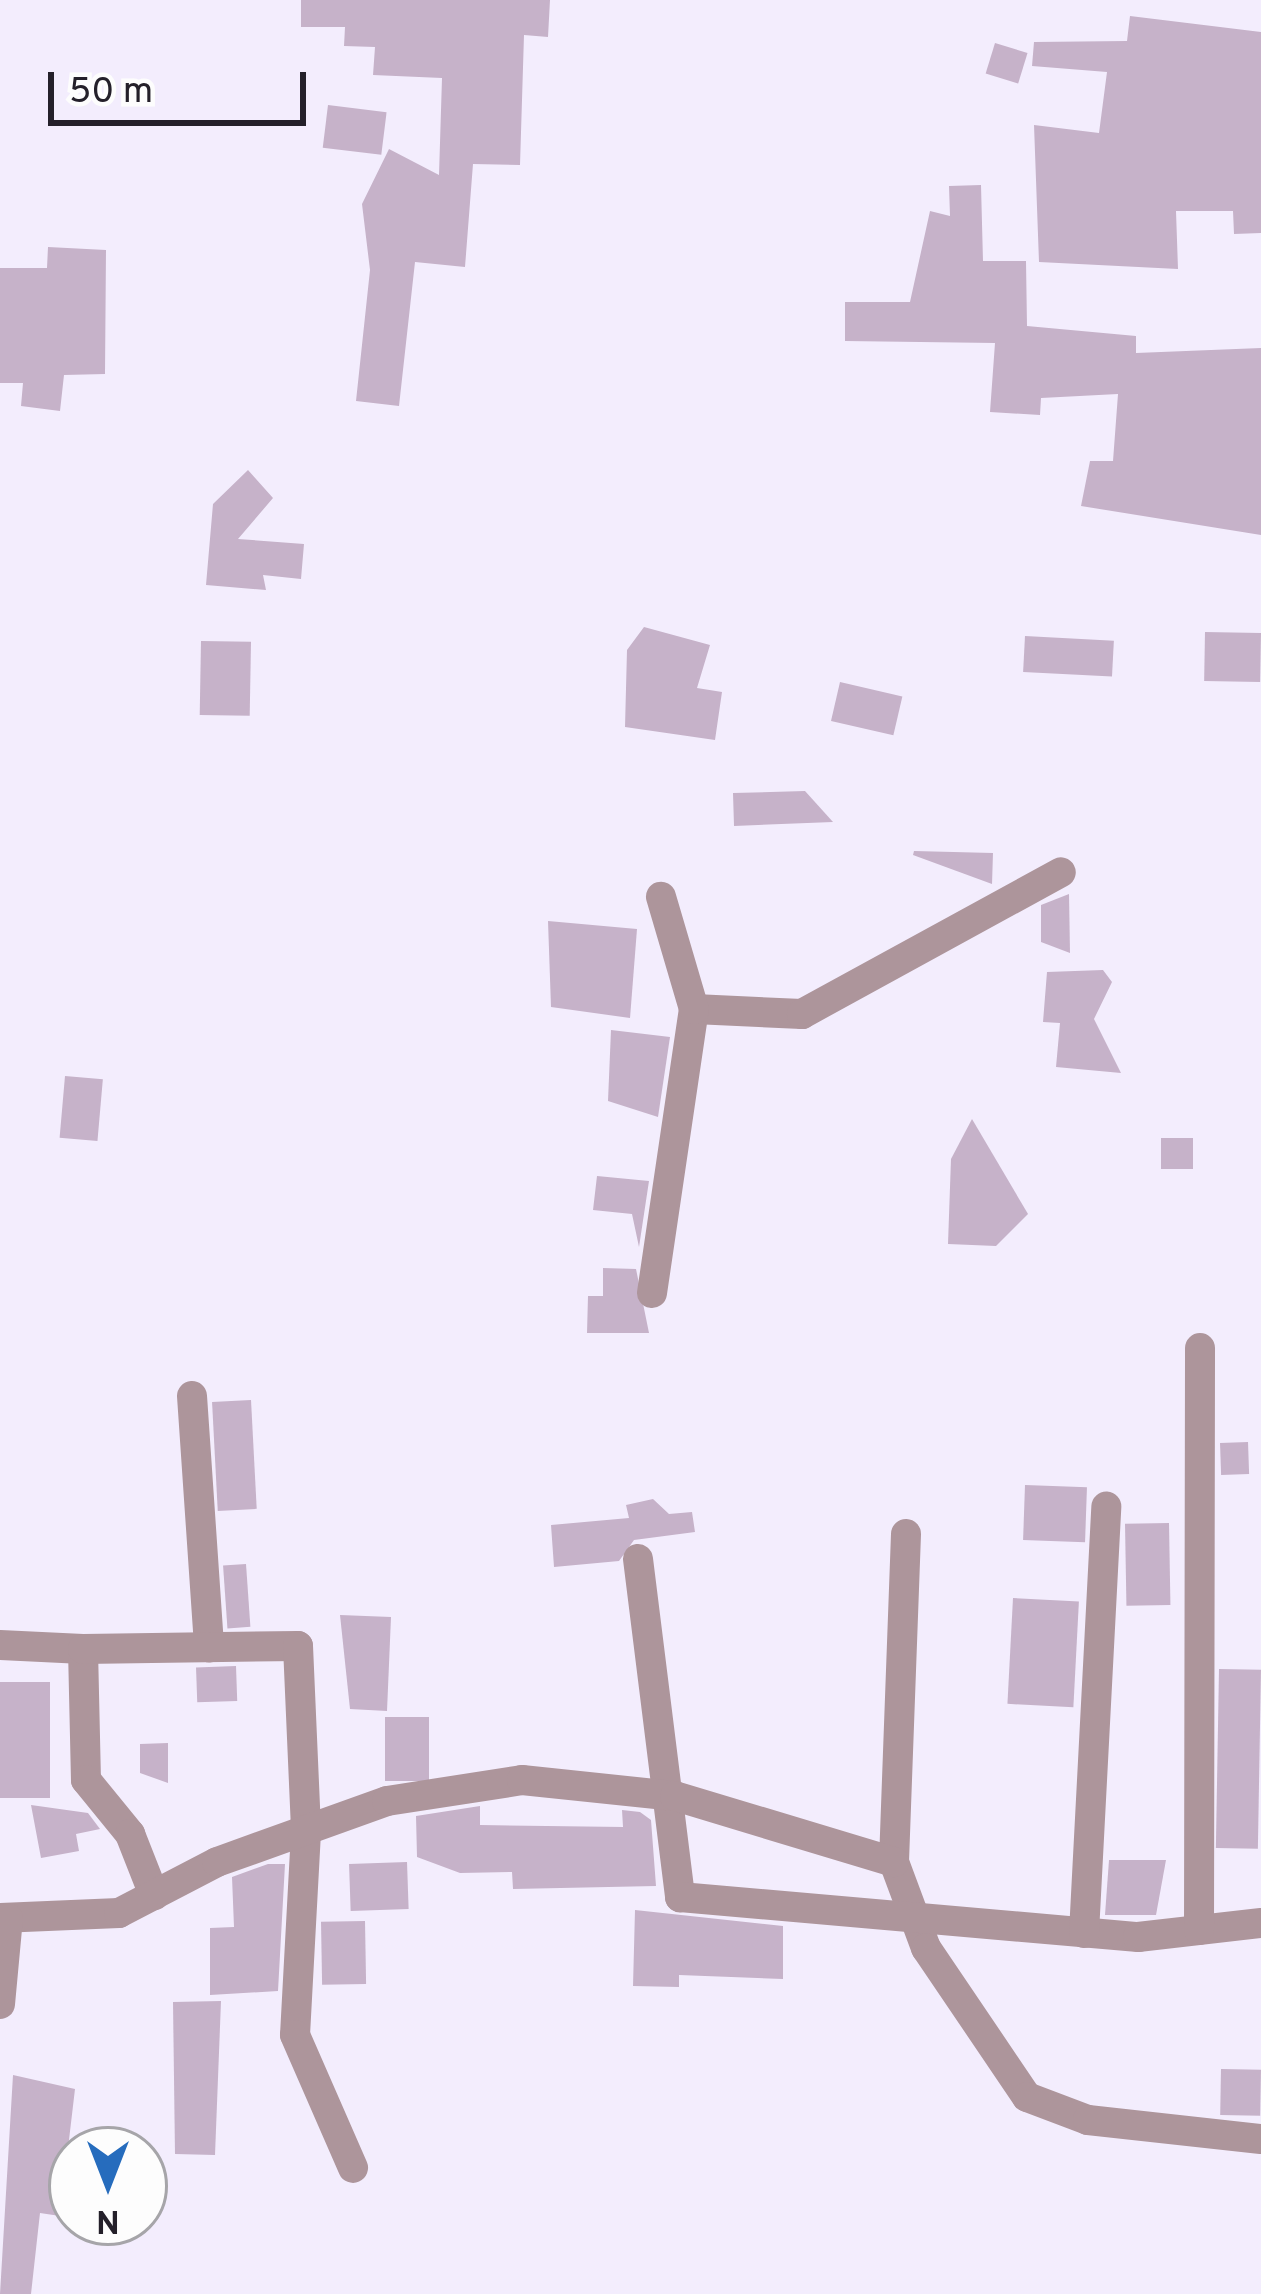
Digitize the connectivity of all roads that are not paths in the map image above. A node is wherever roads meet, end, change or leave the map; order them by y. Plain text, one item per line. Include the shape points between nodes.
1 (1060, 872) dead end
2 (661, 897) dead end
3 (694, 1009) junction
4 (652, 1293) dead end
5 (1199, 1348) dead end
6 (192, 1396) dead end
7 (1106, 1507) dead end
8 (905, 1534) dead end
9 (638, 1558) dead end
10 (0, 1645) edge
11 (209, 1647) junction
12 (82, 1649) junction
13 (675, 1796) junction
14 (306, 1832) junction
15 (894, 1862) junction
16 (154, 1895) junction
17 (4, 1918) edge
18 (1261, 1923) edge
19 (1199, 1930) junction
20 (1084, 1933) junction
21 (924, 1936) junction
22 (0, 2004) edge
23 (1261, 2139) edge
24 (353, 2168) dead end

1 - 3 street via 802,1014
2 - 3 street
3 - 4 street
5 - 19 street
6 - 11 street
7 - 20 street
8 - 15 street
9 - 13 street
10 - 12 street
11 - 12 street
11 - 14 street via 298,1646
12 - 16 street via 86,1780 130,1834
13 - 14 street via 522,1780 387,1801
13 - 15 street
13 - 21 street via 680,1898
14 - 16 street
14 - 24 street via 295,2035
15 - 21 street
16 - 17 street via 119,1913
17 - 22 street
18 - 19 street
19 - 20 street
20 - 21 street
21 - 23 street via 1027,2097 1088,2120

